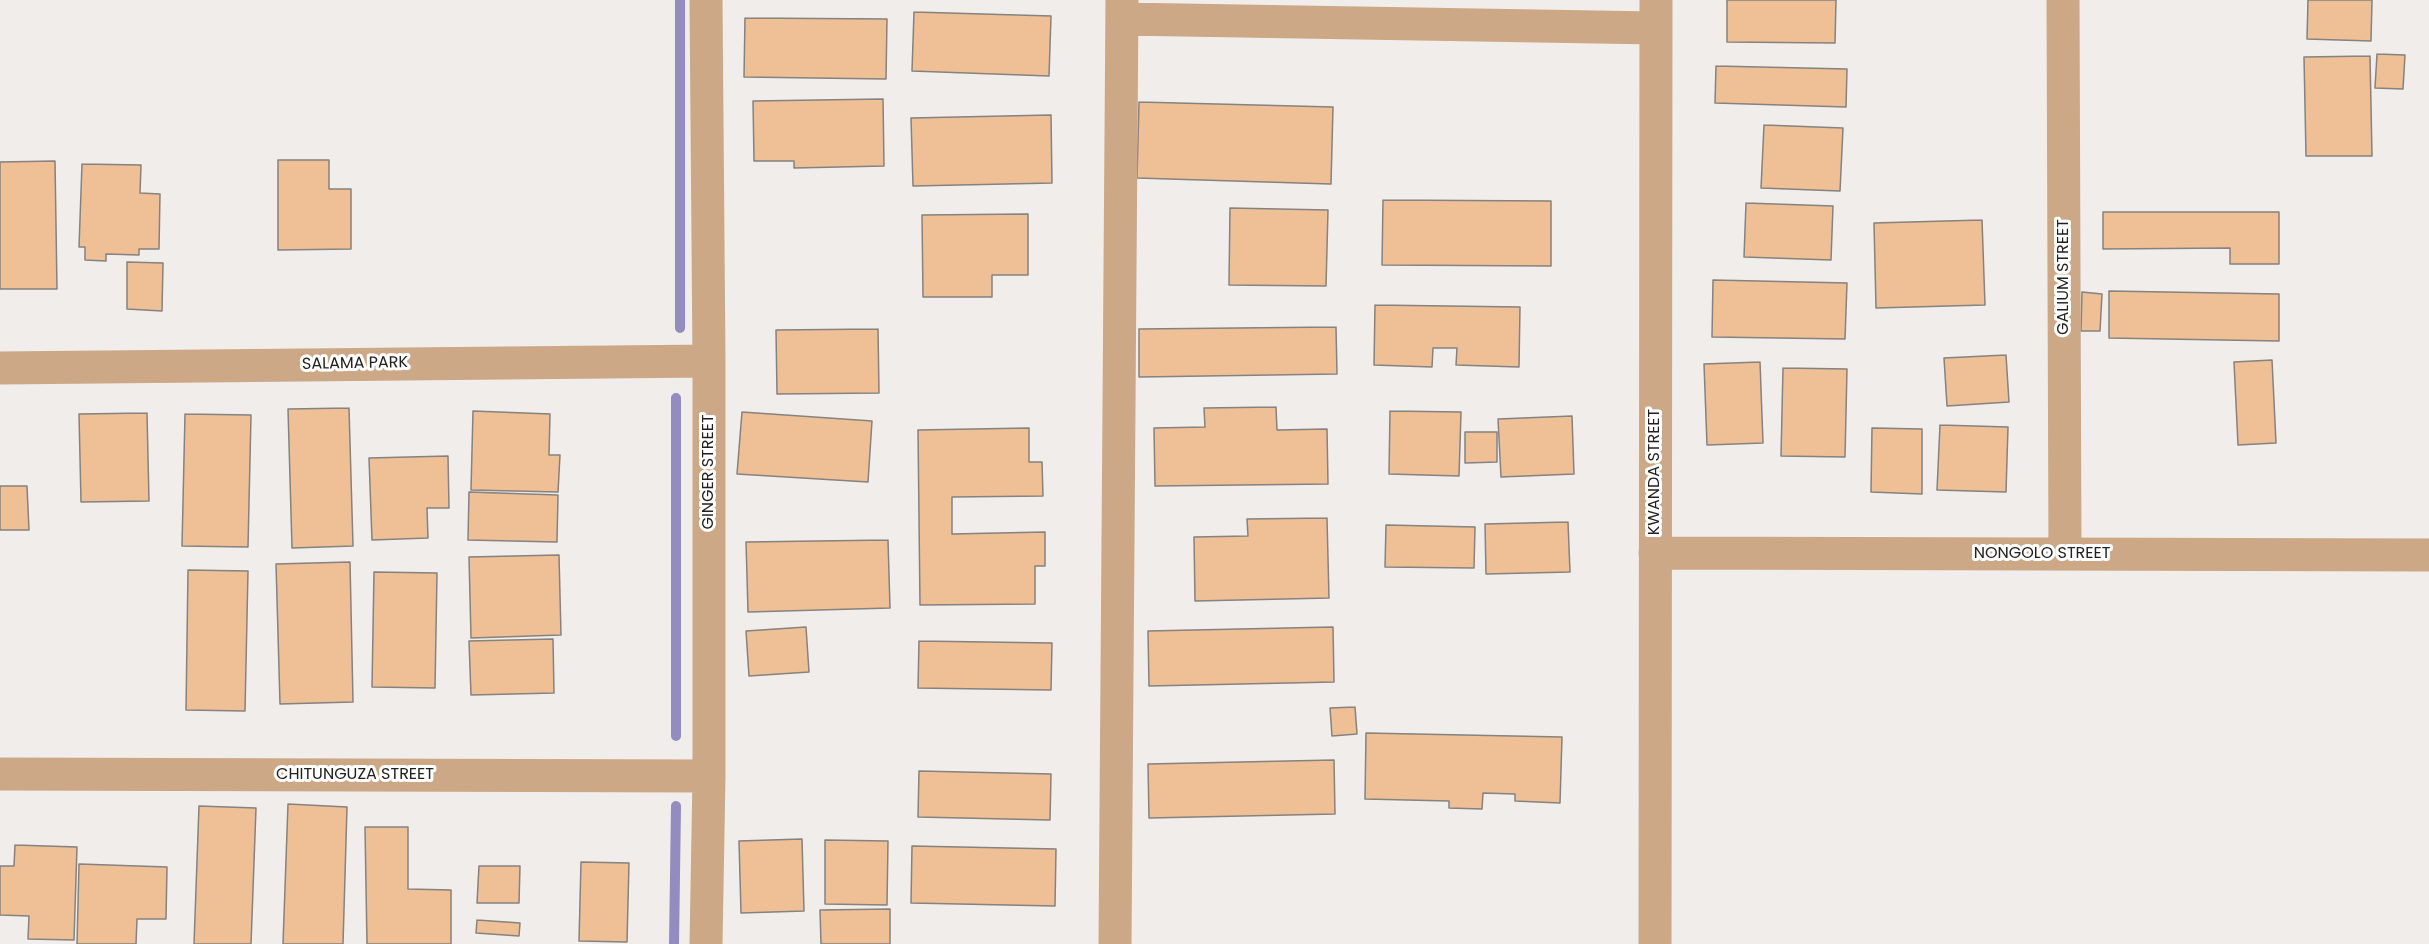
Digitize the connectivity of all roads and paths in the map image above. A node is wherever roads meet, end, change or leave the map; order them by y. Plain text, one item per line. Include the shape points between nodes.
1 (706, 0) edge
2 (2063, 0) edge
3 (1122, 9) edge
4 (1656, 14) edge
5 (709, 361) junction
6 (0, 368) edge
7 (1655, 553) junction
8 (2065, 554) junction
9 (2429, 555) edge
10 (0, 774) edge
11 (709, 776) junction
12 (706, 944) edge
13 (1115, 944) edge
14 (1655, 944) edge

1 - 5 street, GINGER STREET
2 - 8 street, GALIUM STREET
3 - 4 street
3 - 13 street
4 - 7 street, KWANDA STREET
5 - 6 street, SALAMA PARK
5 - 11 street, GINGER STREET
7 - 8 street, NONGOLO STREET
7 - 14 street, KWANDA STREET
8 - 9 street, NONGOLO STREET
10 - 11 street, CHITUNGUZA STREET
11 - 12 street, GINGER STREET

